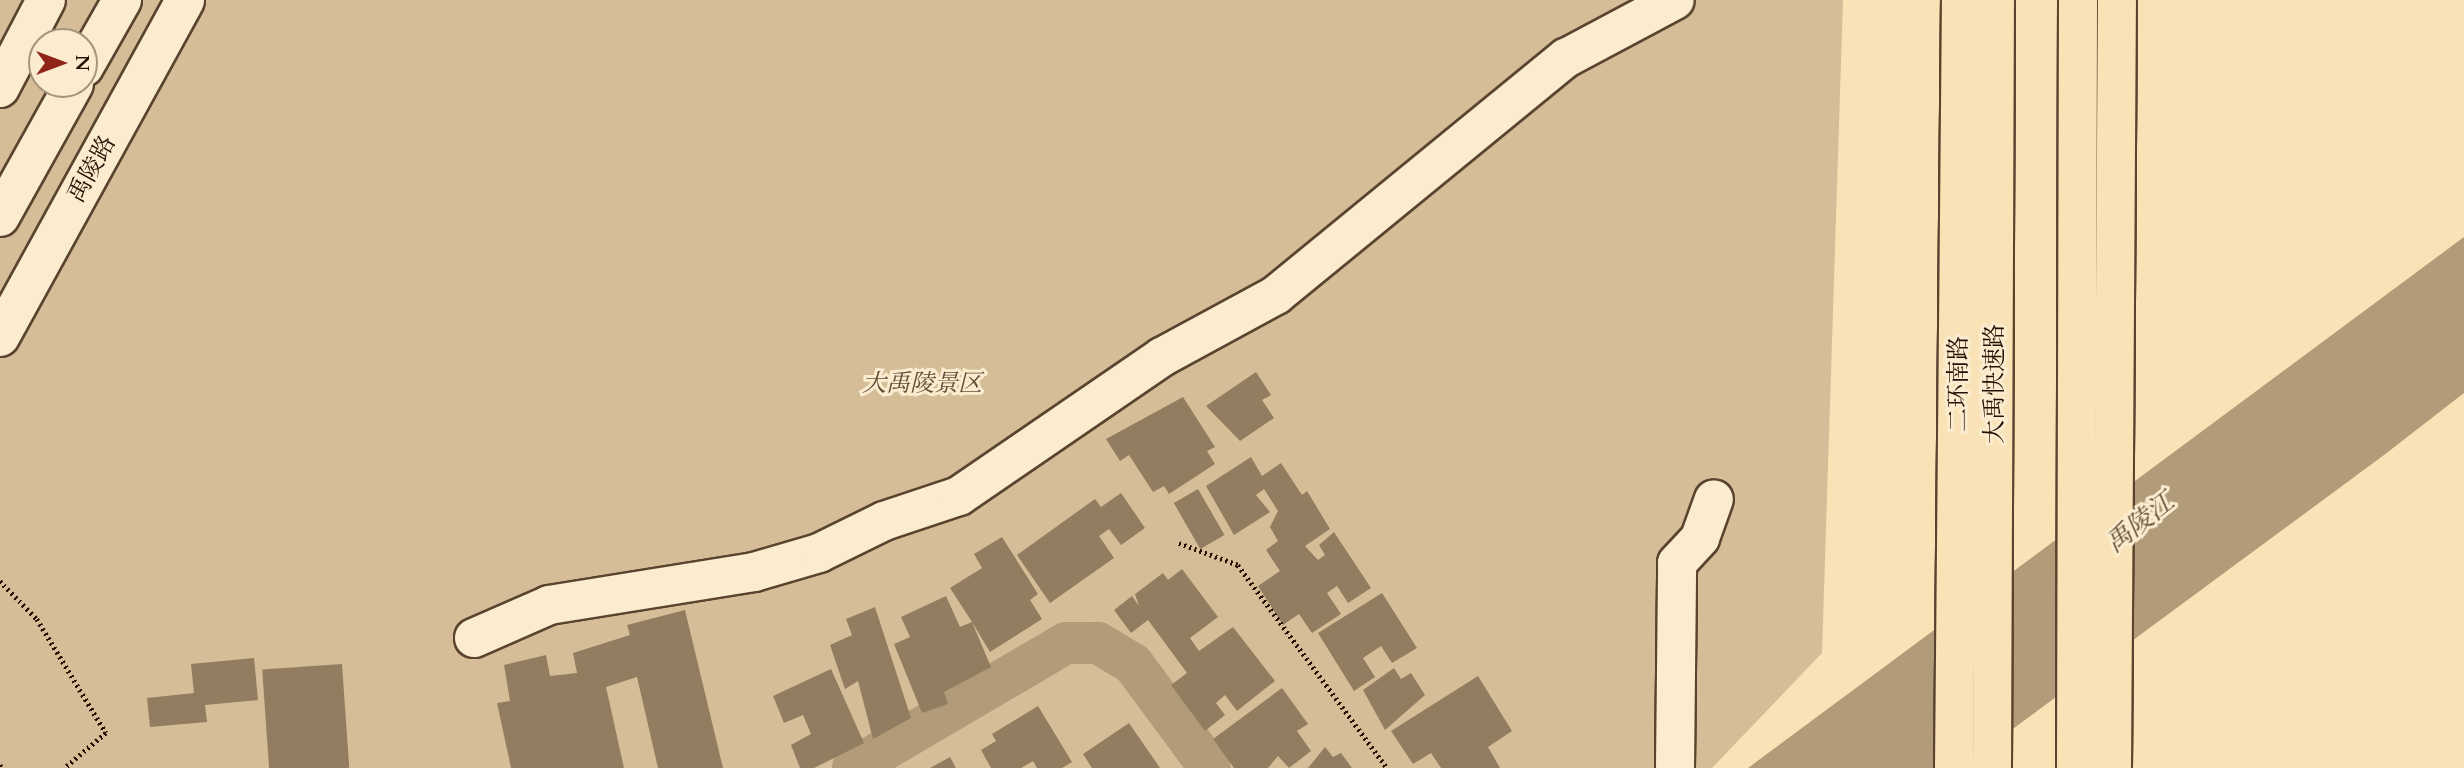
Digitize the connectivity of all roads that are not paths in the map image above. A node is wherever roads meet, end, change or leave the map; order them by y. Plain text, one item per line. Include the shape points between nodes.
1 (47, 0) edge
2 (122, 0) edge
3 (185, 0) edge
4 (1675, 0) edge
5 (1961, 0) edge
6 (1995, 0) edge
7 (2078, 0) edge
8 (2117, 0) edge
9 (98, 42) edge
10 (0, 88) edge
11 (67, 98) edge
12 (0, 217) edge
13 (0, 337) edge
14 (1714, 499) dead end
15 (474, 638) dead end
16 (1675, 768) edge
17 (1954, 768) edge
18 (1992, 768) edge
19 (2076, 768) edge
20 (2112, 768) edge

1 - 10 street
2 - 9 street
3 - 13 street, 禹陵路
4 - 15 street via 1566,58 1276,295 1162,357 959,496 884,521 820,553 754,572 549,605
5 - 17 main road, 二环南路
6 - 18 main road, 大禹快速路
7 - 19 main road
8 - 20 main road
11 - 12 street
14 - 16 street via 1700,538 1677,563

